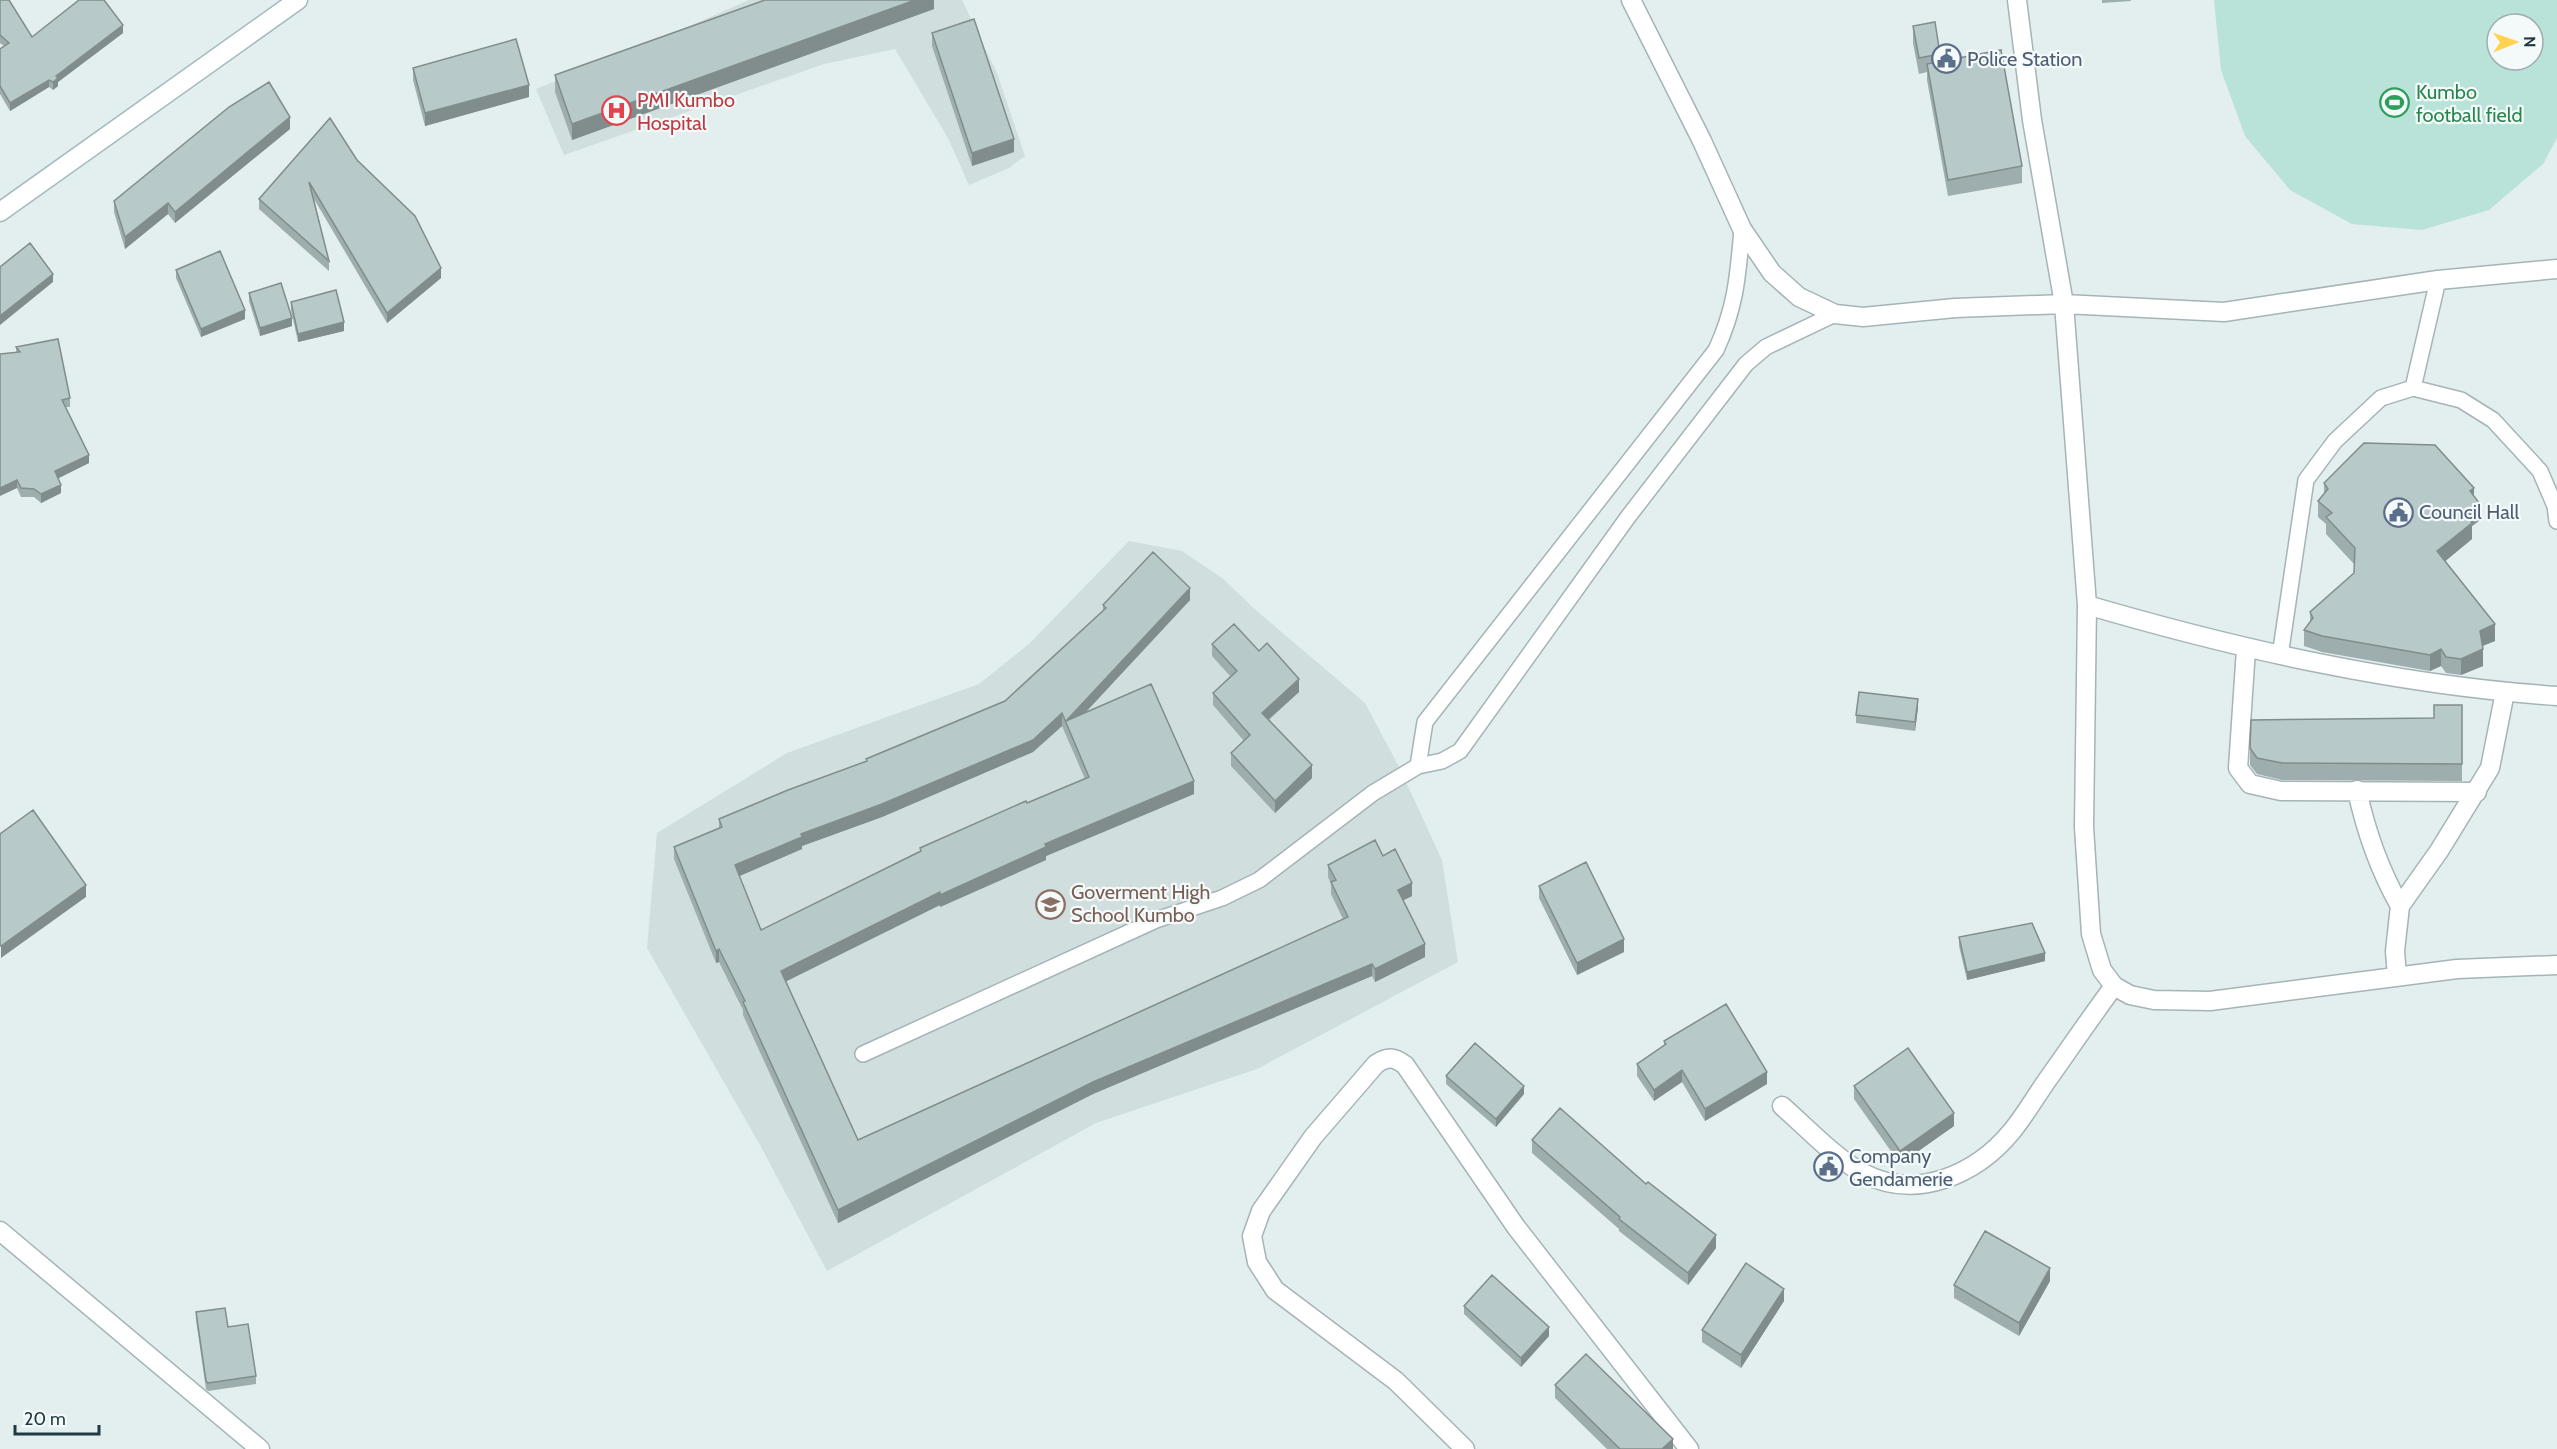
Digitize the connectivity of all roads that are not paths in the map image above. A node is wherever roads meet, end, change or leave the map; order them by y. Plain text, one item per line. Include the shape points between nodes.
1 (298, 0) edge
2 (1631, 0) edge
3 (2017, 0) edge
4 (0, 212) edge
5 (1742, 229) junction
6 (2557, 269) edge
7 (2438, 280) junction
8 (2064, 304) junction
9 (1835, 314) junction
10 (2413, 388) junction
11 (2557, 521) edge
12 (2087, 605) junction
13 (2246, 649) junction
14 (2280, 656) junction
15 (2505, 692) junction
16 (2557, 695) edge
17 (1418, 766) junction
18 (2357, 790) junction
19 (2477, 792) junction
20 (2400, 906) junction
21 (2557, 965) edge
22 (2397, 977) junction
23 (2114, 986) junction
24 (863, 1054) dead end
25 (1782, 1106) dead end
26 (0, 1231) edge
27 (260, 1449) edge
28 (1465, 1449) edge
29 (1689, 1449) edge

1 - 4 street
2 - 5 street
3 - 8 street via 2032,120
5 - 9 street via 1773,273 1799,297
5 - 17 lane via 1737,290 1716,350 1425,722
6 - 7 street
7 - 8 street via 2224,312
7 - 10 lane
8 - 9 street via 1955,308 1863,317
8 - 12 street
9 - 17 lane via 1766,347 1746,363 1628,517 1460,751 1442,761
10 - 11 lane via 2461,400 2493,420 2540,471
10 - 14 lane via 2381,398 2335,441 2306,480
12 - 13 street
12 - 23 street via 2084,827 2091,934 2102,970
13 - 14 street
13 - 18 street via 2238,768 2250,784 2281,791
14 - 15 street via 2415,681
15 - 16 street
15 - 19 street via 2490,768
17 - 24 lane via 1373,793 1259,880 1222,898 1156,920
18 - 19 street
18 - 20 street via 2365,830
19 - 20 street
20 - 22 street via 2395,951
21 - 22 street via 2457,969
22 - 23 street via 2210,1001 2154,1000 2130,995
23 - 25 street via 2011,1131 1989,1154 1940,1182 1913,1186 1863,1173
26 - 27 street
28 - 29 street via 1396,1381 1275,1290 1257,1262 1252,1236 1261,1211 1313,1137 1384,1058 1395,1058 1405,1065 1516,1227

